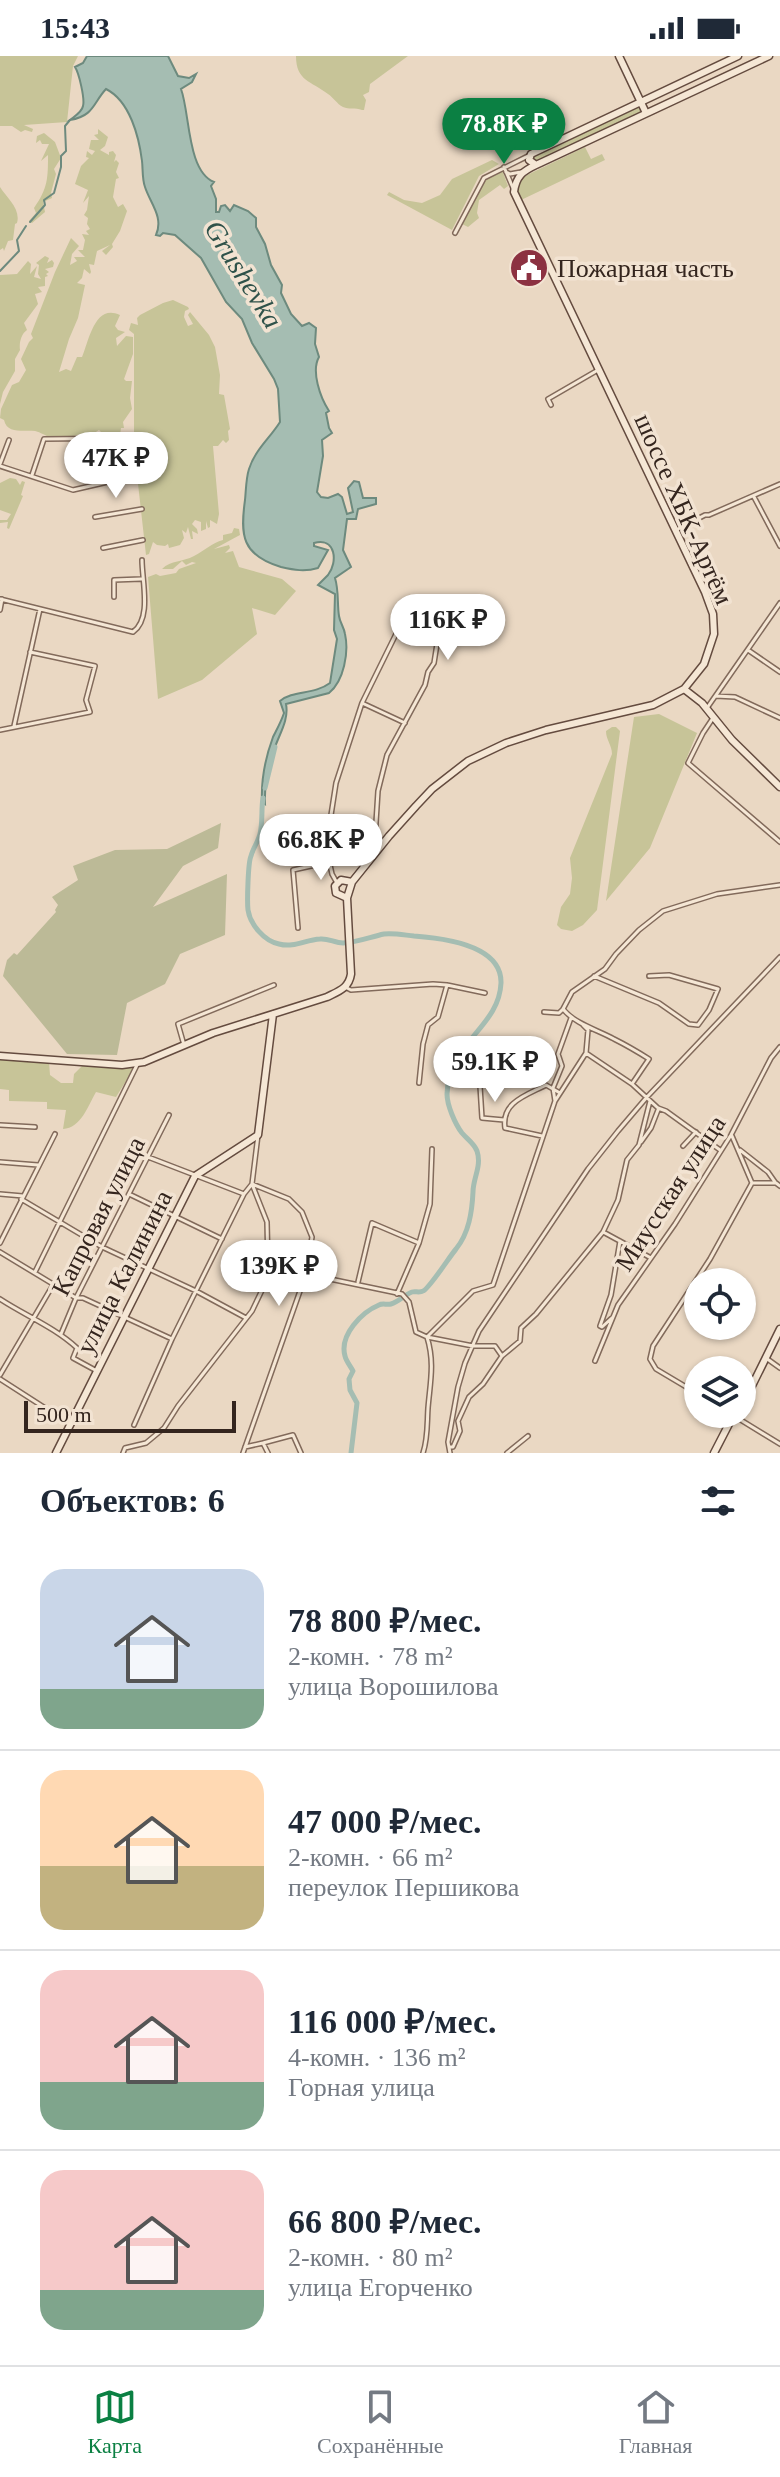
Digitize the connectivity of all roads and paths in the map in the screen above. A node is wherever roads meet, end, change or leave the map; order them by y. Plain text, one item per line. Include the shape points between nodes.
1 (619, 56) edge
2 (738, 56) edge
3 (769, 56) edge
4 (708, 70) junction
5 (714, 82) junction
6 (641, 101) junction
7 (646, 113) junction
8 (531, 154) junction
9 (536, 165) junction
10 (504, 167) junction
11 (506, 172) junction
12 (519, 174) junction
13 (514, 192) junction
14 (455, 233) dead end
15 (598, 370) junction
16 (551, 405) dead end
17 (135, 438) dead end
18 (9, 440) dead end
19 (0, 465) edge
20 (32, 475) junction
21 (138, 475) dead end
22 (780, 484) edge
23 (754, 496) junction
24 (142, 509) dead end
25 (95, 517) dead end
26 (676, 530) junction
27 (777, 536) edge
28 (143, 540) dead end
29 (780, 546) edge
30 (103, 548) dead end
31 (142, 560) dead end
32 (142, 579) junction
33 (114, 597) dead end
34 (1, 599) edge
35 (780, 603) edge
36 (40, 609) junction
37 (0, 610) edge
38 (748, 650) junction
39 (30, 652) junction
40 (780, 672) edge
41 (684, 689) junction
42 (716, 696) junction
43 (362, 703) junction
44 (707, 708) junction
45 (713, 718) junction
46 (780, 718) edge
47 (405, 723) junction
48 (14, 727) junction
49 (0, 730) edge
50 (780, 787) edge
51 (780, 842) edge
52 (379, 848) junction
53 (329, 862) junction
54 (352, 882) junction
55 (337, 883) junction
56 (780, 885) edge
57 (347, 898) junction
58 (298, 928) dead end
59 (780, 957) edge
60 (594, 976) junction
61 (649, 976) dead end
62 (274, 985) dead end
63 (447, 985) junction
64 (346, 987) junction
65 (485, 993) dead end
66 (563, 1009) junction
67 (544, 1012) dead end
68 (273, 1014) junction
69 (572, 1016) junction
70 (583, 1025) junction
71 (184, 1045) junction
72 (780, 1047) edge
73 (586, 1053) junction
74 (0, 1056) edge
75 (138, 1063) junction
76 (419, 1083) dead end
77 (632, 1084) junction
78 (480, 1086) dead end
79 (553, 1088) junction
80 (560, 1093) junction
81 (648, 1099) junction
82 (555, 1101) junction
83 (658, 1108) junction
84 (169, 1115) dead end
85 (504, 1120) junction
86 (0, 1125) edge
87 (35, 1127) dead end
88 (696, 1132) junction
89 (55, 1134) dead end
90 (258, 1135) junction
91 (731, 1135) junction
92 (543, 1136) junction
93 (639, 1145) junction
94 (683, 1146) dead end
95 (737, 1147) junction
96 (432, 1149) dead end
97 (720, 1150) junction
98 (148, 1157) junction
99 (0, 1162) edge
100 (38, 1165) junction
101 (195, 1176) junction
102 (752, 1183) junction
103 (252, 1184) junction
104 (778, 1185) edge
105 (0, 1194) edge
106 (129, 1194) junction
107 (244, 1194) junction
108 (22, 1197) junction
109 (175, 1216) junction
110 (60, 1221) junction
111 (603, 1232) junction
112 (222, 1239) junction
113 (620, 1241) junction
114 (0, 1243) edge
115 (419, 1243) junction
116 (102, 1247) junction
117 (0, 1252) edge
118 (651, 1258) junction
119 (148, 1270) junction
120 (35, 1272) junction
121 (306, 1274) junction
122 (358, 1283) junction
123 (53, 1285) junction
124 (196, 1291) junction
125 (399, 1294) junction
126 (76, 1298) junction
127 (0, 1299) edge
128 (613, 1317) junction
129 (34, 1318) junction
130 (124, 1318) junction
131 (246, 1318) junction
132 (780, 1329) edge
133 (61, 1334) junction
134 (427, 1337) junction
135 (172, 1339) junction
136 (473, 1346) junction
137 (502, 1356) junction
138 (766, 1358) junction
139 (595, 1361) dead end
140 (780, 1368) edge
141 (97, 1371) junction
142 (0, 1377) edge
143 (756, 1378) edge
144 (684, 1386) edge
145 (70, 1424) junction
146 (134, 1425) dead end
147 (727, 1428) edge
148 (755, 1428) edge
149 (528, 1436) dead end
150 (263, 1443) junction
151 (780, 1444) edge
152 (245, 1447) junction
153 (449, 1447) junction
154 (56, 1453) edge
155 (123, 1453) edge
156 (243, 1453) edge
157 (268, 1453) edge
158 (301, 1453) edge
159 (423, 1453) edge
160 (450, 1453) edge
161 (507, 1453) edge
162 (714, 1453) edge

1 - 6 main road
2 - 4 main road
3 - 5 main road
4 - 5 main road
4 - 6 main road
5 - 7 main road
6 - 7 main road
6 - 8 main road
7 - 9 main road
8 - 9 main road via 529,160
8 - 10 street
8 - 12 main road
9 - 12 main road
10 - 11 street
10 - 14 street via 482,181
11 - 12 street
11 - 13 street
12 - 13 main road
13 - 15 main road, шоссе ХБК-Артём
15 - 16 street via 548,399
15 - 26 main road, шоссе ХБК-Артём
17 - 20 street via 44,439
18 - 19 street
19 - 20 street
20 - 21 street via 73,490
22 - 23 street
23 - 26 street
23 - 27 street
24 - 25 street
26 - 41 main road, шоссе ХБК-Артём via 713,614 710,650
27 - 29 street
28 - 30 street
31 - 32 street
32 - 33 street via 114,580
32 - 36 street via 144,612 133,632
34 - 36 street
34 - 37 street
35 - 38 street
36 - 39 street
38 - 40 street
38 - 42 street
39 - 48 street
39 - 48 street via 95,666 86,700 90,712
41 - 44 main road
41 - 52 main road, шоссе ХБК-Артём via 653,705 532,734 468,761 432,789
42 - 44 street
42 - 46 street via 735,697
43 - 47 street
43 - 47 street via 398,630 435,637 434,663
43 - 53 street via 336,783 326,847
44 - 45 main road
45 - 50 main road
45 - 51 street via 688,763
47 - 52 street via 387,755 378,791
48 - 49 street
52 - 54 main road, шоссе ХБК-Артём
53 - 55 street
53 - 58 street via 293,870
54 - 55 main road
54 - 57 main road, шоссе ХБК-Артём
55 - 57 main road via 336,892
56 - 60 street via 717,894 663,911
57 - 64 main road, шоссе ХБК-Артём via 351,974
59 - 81 street
60 - 61 street via 698,1025 718,989 669,975
60 - 66 street via 572,992
62 - 71 street via 178,1024
63 - 64 street
63 - 65 street
63 - 76 street via 438,1017 428,1025
64 - 68 main road
66 - 67 street
66 - 69 street
68 - 71 main road
68 - 90 main road
69 - 70 street
69 - 79 street
70 - 73 street via 588,1030
70 - 77 street via 649,1059
71 - 75 main road
72 - 91 street, Миусская улица
73 - 77 street
73 - 80 street
74 - 75 main road
75 - 110 street
77 - 81 street
78 - 85 street via 482,1118
79 - 80 street
79 - 82 street
79 - 85 street via 546,1085 516,1099
80 - 82 street
81 - 83 street
81 - 93 street
81 - 136 street via 588,1169
82 - 92 street
83 - 88 street
83 - 93 street
84 - 98 street, Капровая улица
85 - 92 street via 505,1128
86 - 87 street
88 - 94 street
88 - 97 street
89 - 100 street
90 - 101 main road, улица Калинина
90 - 103 street
91 - 95 street
91 - 97 street, Миусская улица
92 - 134 street via 493,1285 473,1291
93 - 111 street via 627,1160 618,1200
95 - 102 street
95 - 104 street
96 - 115 street via 430,1204
97 - 118 street, Миусская улица
98 - 101 street
98 - 106 street, Капровая улица
99 - 100 street
100 - 108 street
101 - 107 street
101 - 109 main road, улица Калинина
102 - 104 street
102 - 144 street via 653,1346 650,1359 656,1369
103 - 107 street
103 - 121 street via 289,1199 302,1212 312,1237
103 - 131 street via 267,1222 268,1267
105 - 108 street
106 - 109 street
106 - 116 street, Капровая улица
107 - 112 street
108 - 110 street
108 - 114 street
109 - 112 street
109 - 119 main road, улица Калинина
110 - 116 street
110 - 120 street
111 - 113 street
111 - 137 street via 521,1328 520,1341
112 - 124 street
113 - 118 street
113 - 128 street via 600,1326
115 - 122 street via 372,1223
115 - 125 street
116 - 119 street
116 - 126 street, Капровая улица
117 - 120 street
118 - 128 street, Миусская улица
119 - 124 street
119 - 130 main road, улица Калинина
120 - 123 street
121 - 122 street
121 - 152 street
122 - 125 street
123 - 126 street
123 - 129 street, Капровая улица
124 - 131 street
124 - 135 street
125 - 134 street via 409,1302 416,1332
126 - 130 street
126 - 133 street, Капровая улица
127 - 129 street
128 - 139 street, Миусская улица
129 - 133 street
129 - 142 street, Капровая улица
130 - 135 street
130 - 141 main road, улица Калинина
131 - 155 street via 164,1428
132 - 138 main road
133 - 141 street via 77,1348 73,1358
134 - 136 street
134 - 159 street via 433,1379
135 - 146 street
136 - 137 street via 495,1346
136 - 153 street via 458,1387
137 - 153 street via 469,1397 456,1442
138 - 140 street
138 - 143 main road
141 - 145 main road, улица Калинина
142 - 145 street
145 - 154 main road, улица Калинина
147 - 162 main road
148 - 151 street
149 - 161 street
150 - 152 street
150 - 157 street
150 - 158 street via 293,1435
152 - 156 street
153 - 160 street

